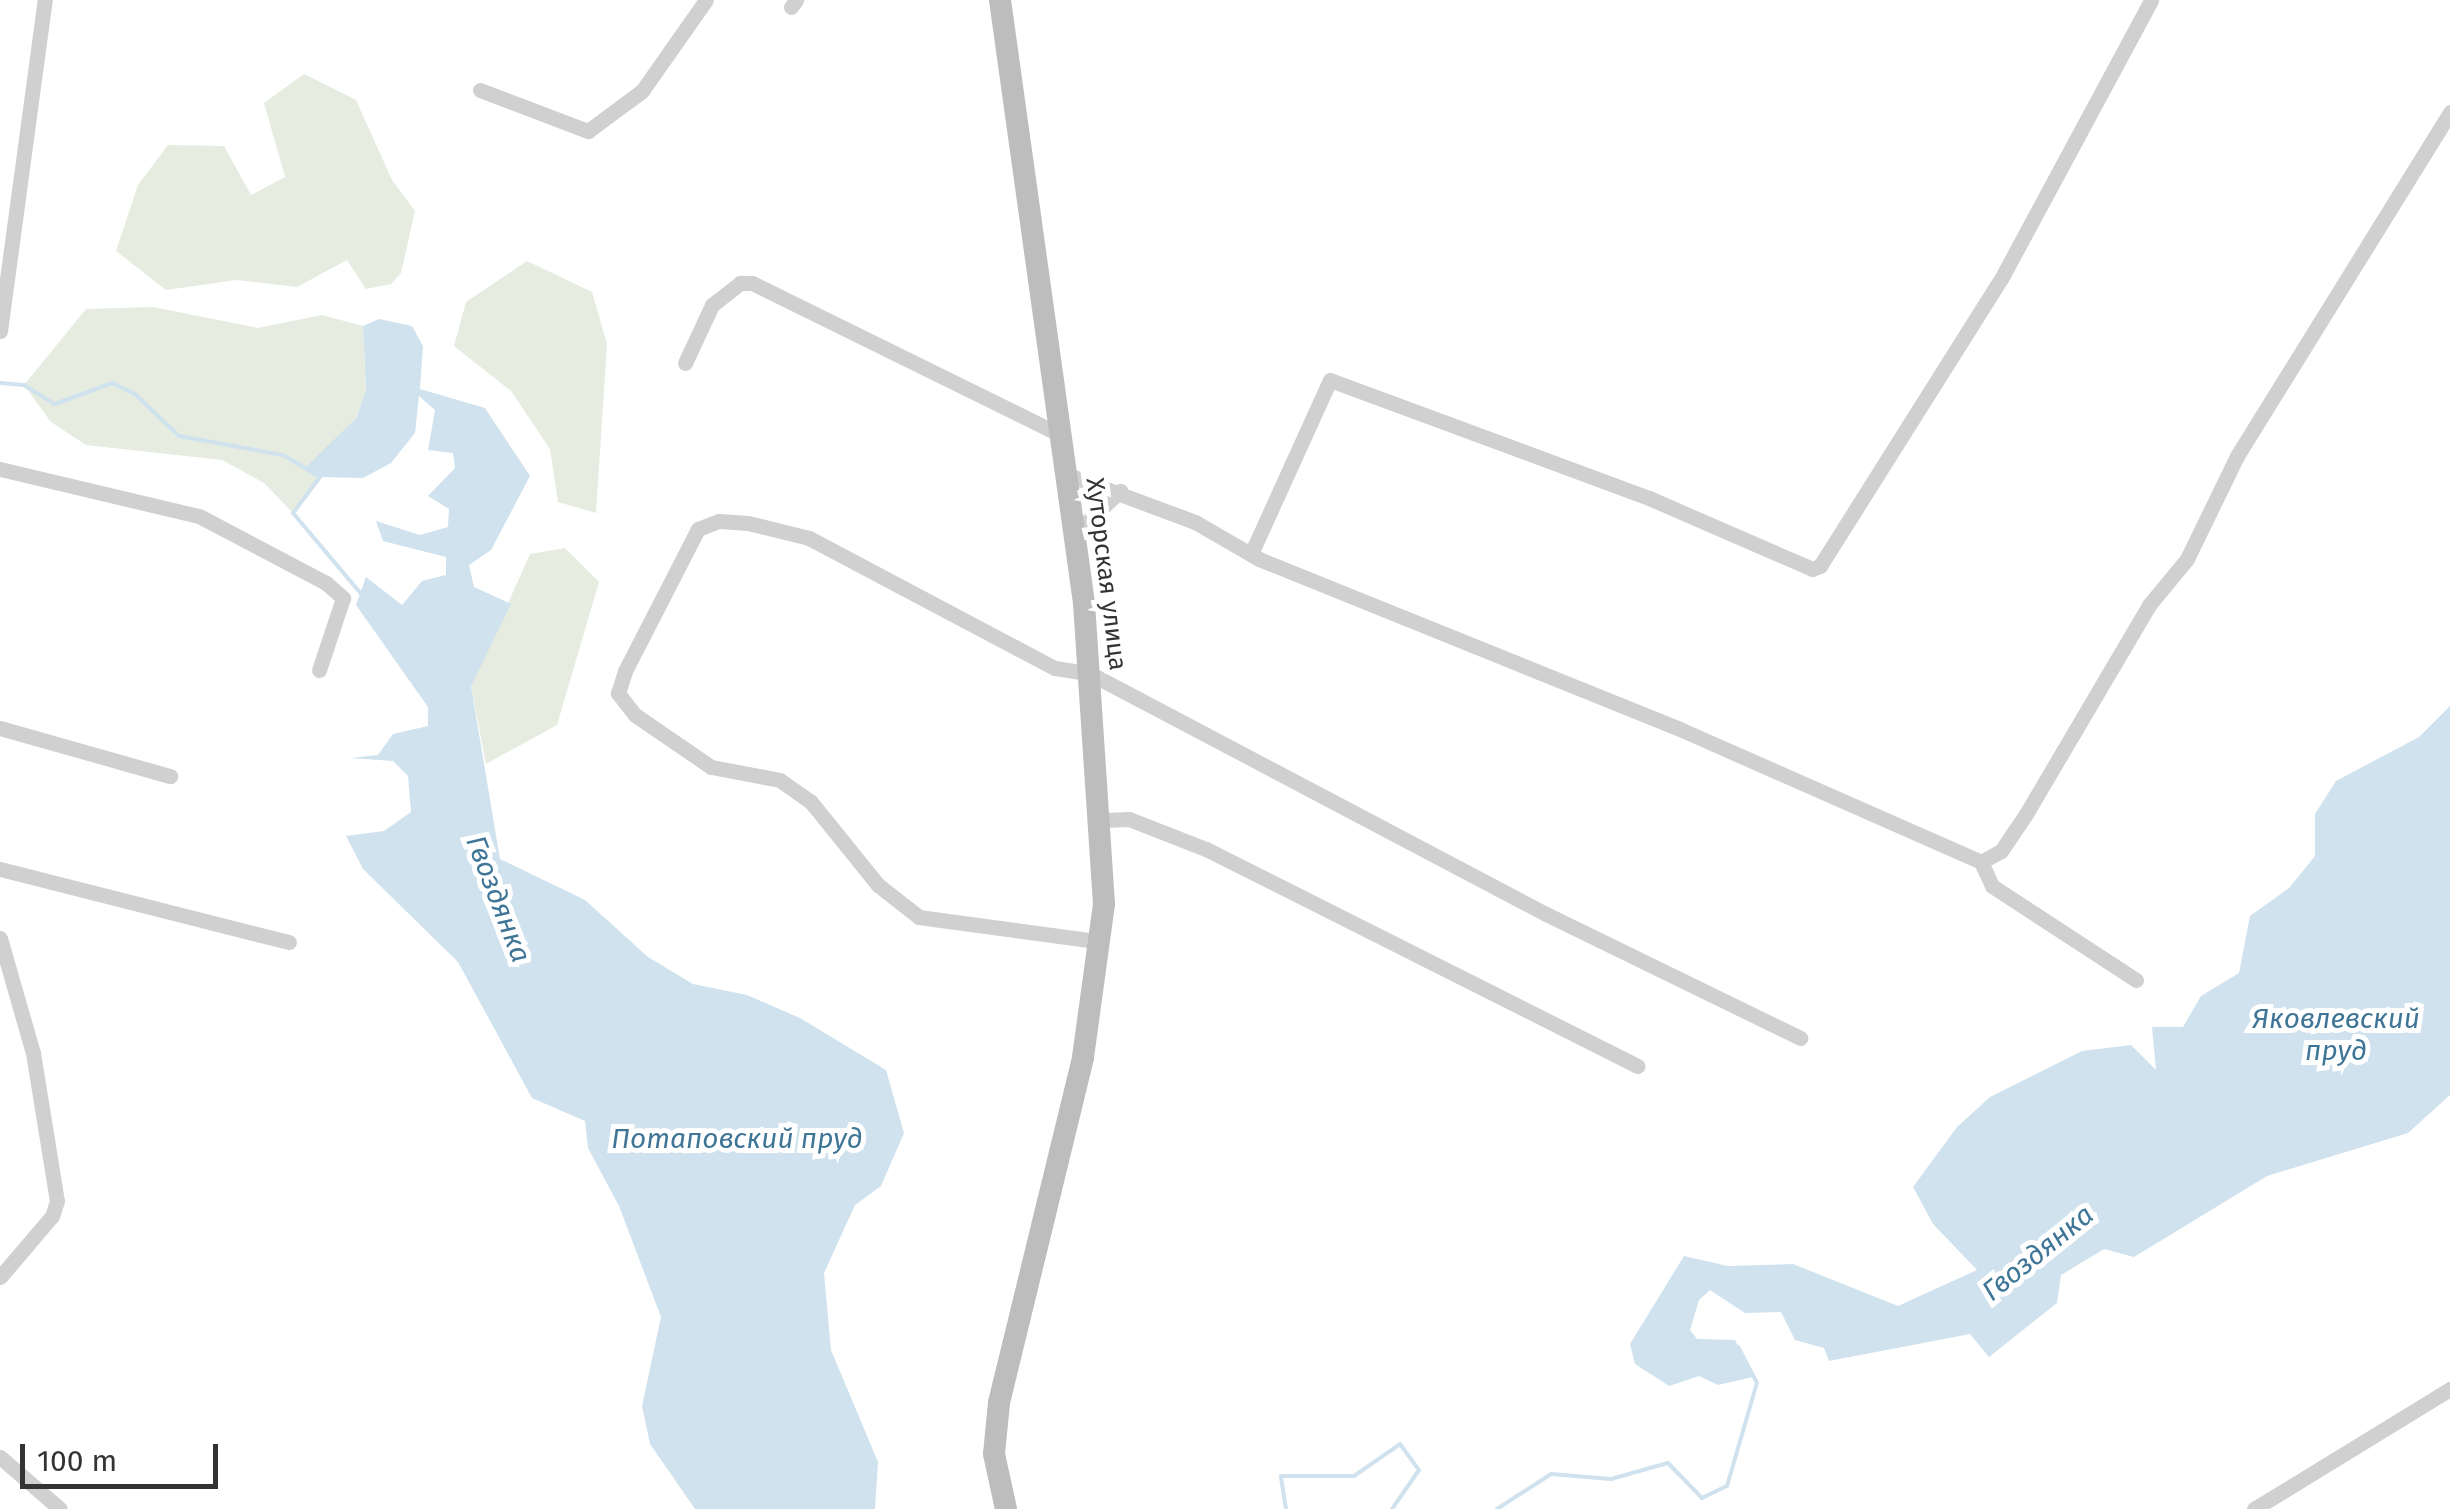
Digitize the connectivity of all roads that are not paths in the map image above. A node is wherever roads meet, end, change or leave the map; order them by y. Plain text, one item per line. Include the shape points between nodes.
1 (46, 0) edge
2 (706, 0) edge
3 (1000, 0) edge
4 (2151, 0) edge
5 (480, 90) dead end
6 (2450, 112) edge
7 (0, 331) edge
8 (685, 362) dead end
9 (1059, 434) junction
10 (0, 469) edge
11 (1066, 474) junction
12 (1120, 491) junction
13 (1075, 533) junction
14 (1251, 554) junction
15 (319, 670) dead end
16 (1091, 674) junction
17 (0, 728) edge
18 (170, 776) dead end
19 (1102, 820) junction
20 (1980, 862) junction
21 (0, 869) edge
22 (0, 938) edge
23 (289, 942) dead end
24 (1096, 942) junction
25 (2136, 980) dead end
26 (1800, 1038) dead end
27 (1637, 1066) dead end
28 (0, 1276) edge
29 (2450, 1388) edge
30 (0, 1457) edge
31 (60, 1509) edge
32 (1006, 1509) edge
33 (2254, 1509) edge

1 - 7 street
2 - 5 street via 642,91 588,132
3 - 9 main road, Хуторская улица
4 - 14 street via 2000,279 1820,566 1812,569 1650,498 1330,380
6 - 20 street via 2236,456 2187,560 2148,605 2026,814 2000,850
8 - 9 street via 712,305 740,283 752,284
9 - 11 main road, Хуторская улица
10 - 15 street via 199,516 326,583 343,598
11 - 12 street
11 - 13 main road, Хуторская улица
12 - 13 street
12 - 14 street
13 - 16 main road, Хуторская улица
14 - 20 street via 1682,730
16 - 19 main road, Хуторская улица
16 - 24 street via 1055,668 808,538 719,521 706,522 687,541 618,692 635,714 711,767 760,774 796,791 878,884 919,917
16 - 26 street via 1546,914
17 - 18 street
19 - 24 main road, Хуторская улица via 1104,904
19 - 27 street via 1129,819 1206,849
20 - 25 street via 1992,886
21 - 23 street
22 - 28 street via 33,1053 57,1201 52,1216
24 - 32 main road, Хуторская улица via 1084,1058 999,1403 994,1454
29 - 33 street
30 - 31 street

